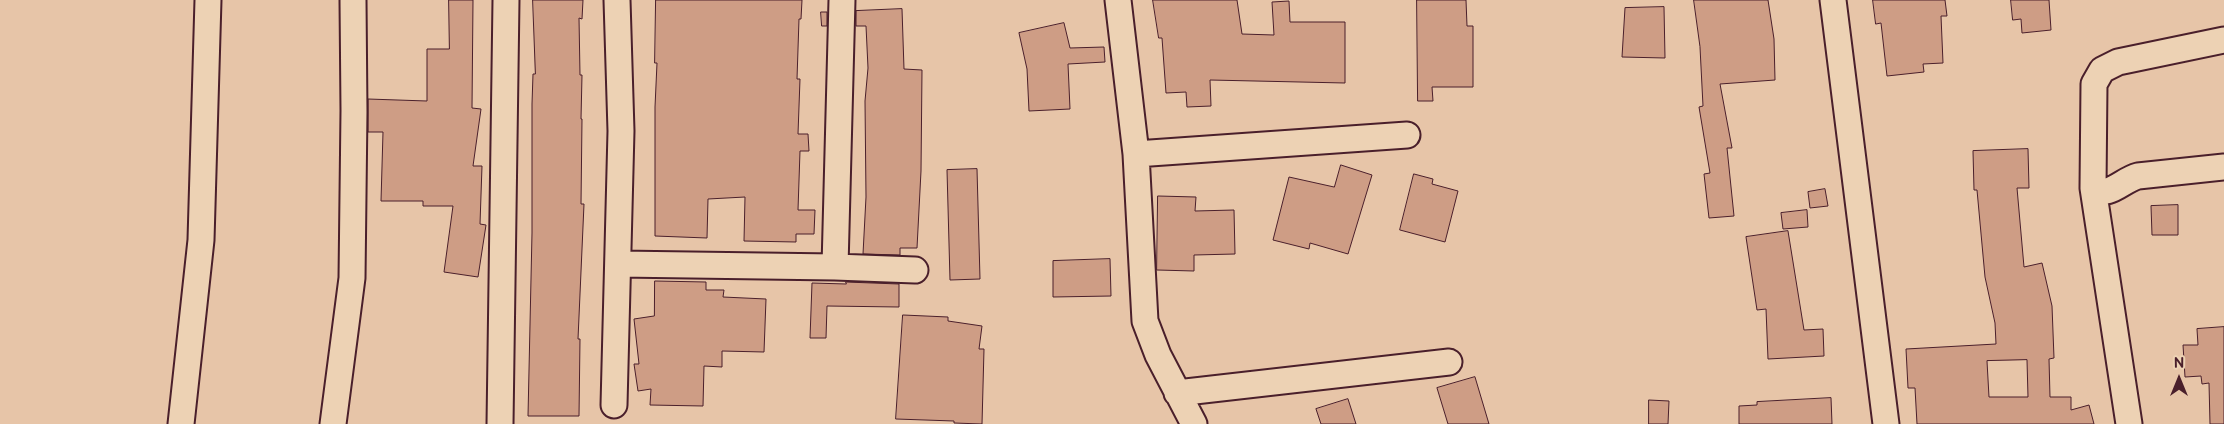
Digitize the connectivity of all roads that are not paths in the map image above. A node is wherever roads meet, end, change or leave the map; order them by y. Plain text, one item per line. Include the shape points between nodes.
1 (208, 0) edge
2 (353, 0) edge
3 (506, 0) edge
4 (617, 0) edge
5 (842, 0) edge
6 (1118, 0) edge
7 (1833, 0) edge
8 (2224, 40) edge
9 (1407, 135) dead end
10 (1136, 154) junction
11 (2224, 167) edge
12 (2093, 188) junction
13 (619, 264) junction
14 (835, 267) junction
15 (915, 270) dead end
16 (1449, 362) dead end
17 (1177, 393) junction
18 (614, 405) dead end
19 (181, 424) edge
20 (333, 424) edge
21 (500, 424) edge
22 (1194, 424) edge
23 (1886, 424) edge
24 (2129, 424) edge

1 - 19 street via 201,240
2 - 20 street via 352,278
3 - 21 street
4 - 13 street via 621,131
5 - 14 street
6 - 10 street
7 - 23 street
8 - 12 street via 2118,62 2102,70 2094,84
9 - 10 street
10 - 17 street via 1145,321
11 - 12 street via 2138,176 2108,192
12 - 24 street
13 - 14 street
13 - 18 street
14 - 15 street
16 - 17 street
17 - 22 street

